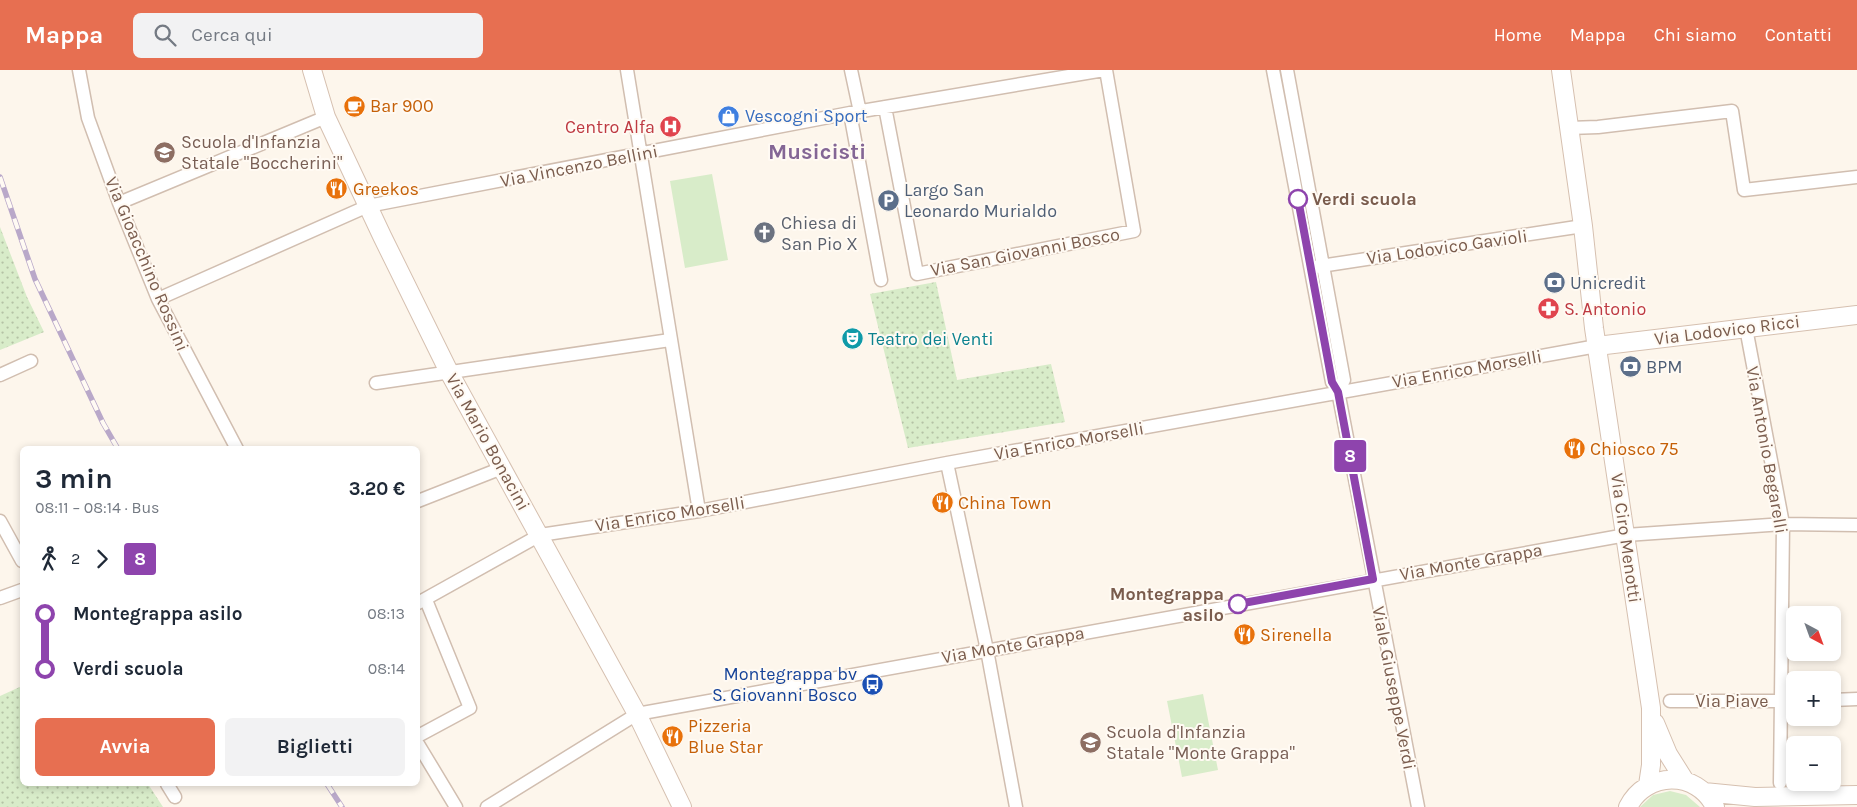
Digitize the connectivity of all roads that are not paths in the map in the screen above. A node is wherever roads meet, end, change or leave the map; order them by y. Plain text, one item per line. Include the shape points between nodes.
1 (79, 70) edge
2 (312, 70) edge
3 (627, 70) edge
4 (852, 70) edge
5 (1105, 70) edge
6 (1273, 70) edge
7 (1287, 70) edge
8 (1561, 70) edge
9 (886, 107) junction
10 (855, 112) junction
11 (326, 117) junction
12 (1569, 128) junction
13 (640, 154) junction
14 (1857, 177) edge
15 (119, 203) junction
16 (368, 206) junction
17 (1583, 226) junction
18 (1316, 266) junction
19 (882, 280) dead end
20 (158, 299) junction
21 (1857, 314) edge
22 (1746, 328) junction
23 (670, 340) junction
24 (1597, 346) junction
25 (31, 361) dead end
26 (450, 372) junction
27 (0, 375) edge
28 (376, 383) dead end
29 (1338, 392) junction
30 (235, 446) edge
31 (947, 463) junction
32 (502, 468) junction
33 (420, 499) edge
34 (699, 511) junction
35 (0, 521) edge
36 (1783, 524) junction
37 (1857, 524) edge
38 (540, 535) junction
39 (1626, 535) junction
40 (20, 557) edge
41 (1373, 579) junction
42 (20, 591) edge
43 (0, 598) edge
44 (422, 602) edge
45 (987, 650) junction
46 (1857, 699) edge
47 (1841, 700) edge
48 (1782, 701) junction
49 (1786, 701) edge
50 (1670, 702) dead end
51 (1650, 708) junction
52 (637, 714) junction
53 (420, 735) edge
54 (420, 747) edge
55 (1685, 781) junction
56 (1780, 783) dead end
57 (1648, 785) junction
58 (168, 786) edge
59 (1704, 792) junction
60 (1857, 795) edge
61 (176, 797) dead end
62 (1626, 805) edge
63 (1414, 806) edge
64 (456, 807) edge
65 (487, 807) edge
66 (682, 807) edge
67 (1016, 807) edge
68 (1715, 807) edge

1 - 15 street, Via Gioacchino Rossini via 88,118
2 - 11 main road, Via Mario Bonacini
3 - 13 street
4 - 10 street
5 - 9 street, Via Vincenzo Bellini
5 - 9 street, Via San Giovanni Bosco via 1134,231 917,274
6 - 18 street, Viale Giuseppe Verdi
7 - 18 street, Viale Giuseppe Verdi
8 - 12 main road, Via Ciro Menotti
9 - 10 street, Via Vincenzo Bellini
10 - 13 street, Via Vincenzo Bellini
10 - 19 street
11 - 15 street
11 - 16 main road, Via Mario Bonacini
12 - 14 street via 1732,111 1744,190
12 - 17 main road, Via Ciro Menotti
13 - 16 street, Via Vincenzo Bellini
13 - 23 street
15 - 20 street, Via Gioacchino Rossini
16 - 20 street, Via Vincenzo Bellini
16 - 26 main road, Via Mario Bonacini
17 - 18 street, Via Lodovico Gavioli
17 - 24 main road, Via Ciro Menotti
18 - 29 street, Viale Giuseppe Verdi via 1344,380
20 - 30 street, Via Gioacchino Rossini
21 - 22 main road, Via Lodovico Ricci
22 - 24 main road, Via Lodovico Ricci
22 - 36 street, Via Antonio Begarelli
23 - 26 street
23 - 34 street
24 - 29 street, Via Enrico Morselli
24 - 39 main road, Via Ciro Menotti
25 - 27 street
26 - 28 street
26 - 32 main road, Via Mario Bonacini
29 - 31 street, Via Enrico Morselli
29 - 41 street, Viale Giuseppe Verdi
31 - 34 street, Via Enrico Morselli
31 - 45 street
32 - 33 street
32 - 38 main road, Via Mario Bonacini
34 - 38 street, Via Enrico Morselli
35 - 40 street
36 - 37 street, Via Monte Grappa
36 - 39 street, Via Monte Grappa
36 - 48 street, Via Antonio Begarelli
38 - 44 street
38 - 52 main road, Via Mario Bonacini
39 - 41 street, Via Monte Grappa
39 - 51 main road, Via Ciro Menotti
41 - 45 street, Via Monte Grappa
41 - 63 street, Viale Giuseppe Verdi
42 - 43 street
44 - 53 street via 470,708
45 - 52 street, Via Monte Grappa
45 - 67 street
46 - 47 street
48 - 49 street, Via Piave
48 - 50 street, Via Piave
48 - 56 street, Via Antonio Begarelli
51 - 55 main road, Via Ciro Menotti via 1668,754
51 - 57 main road, Via Ciro Menotti
52 - 65 street
52 - 66 main road, Via Mario Bonacini
54 - 64 street
55 - 57 main road via 1666,779
55 - 59 main road
57 - 62 main road
58 - 61 street
59 - 60 main road via 1755,797
59 - 68 main road

